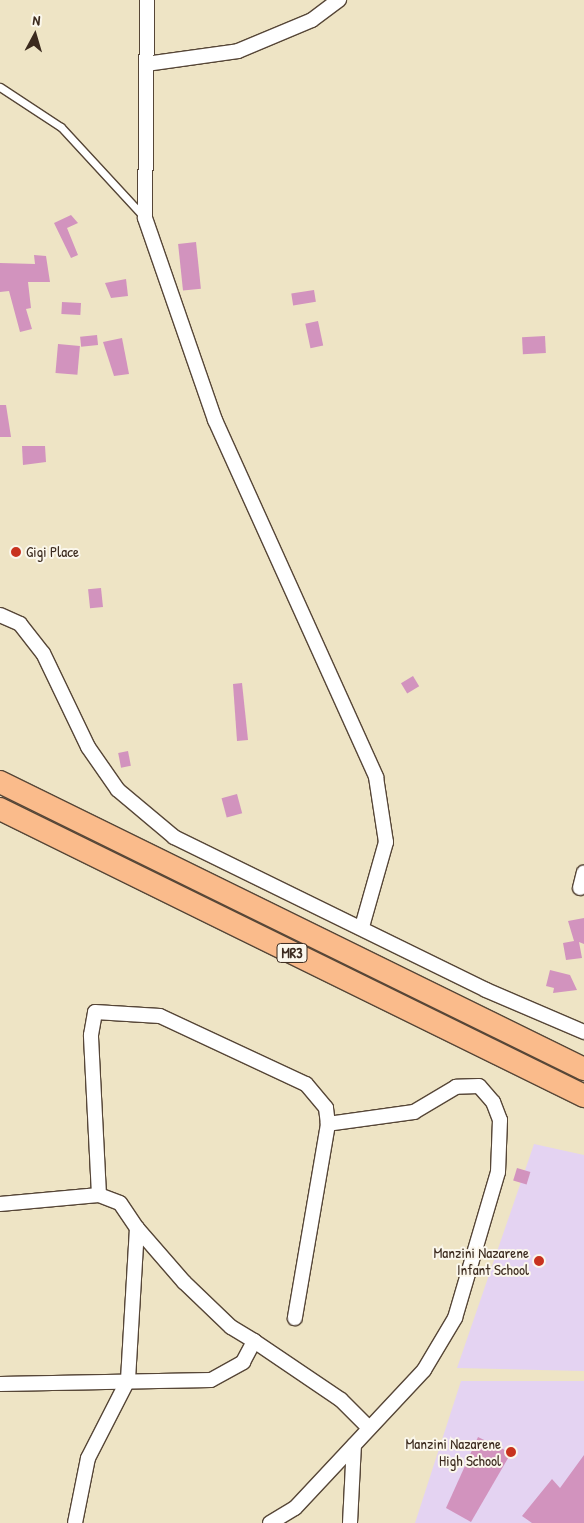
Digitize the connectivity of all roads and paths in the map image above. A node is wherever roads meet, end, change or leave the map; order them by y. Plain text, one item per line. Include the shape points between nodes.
1 (147, 0) edge
2 (339, 0) edge
3 (146, 64) junction
4 (0, 87) edge
5 (145, 218) junction
6 (0, 614) edge
7 (0, 782) edge
8 (0, 809) edge
9 (584, 872) edge
10 (580, 888) dead end
11 (362, 927) junction
12 (584, 1032) edge
13 (584, 1069) edge
14 (584, 1096) edge
15 (328, 1124) junction
16 (99, 1195) junction
17 (0, 1204) edge
18 (136, 1228) junction
19 (295, 1318) dead end
20 (254, 1341) junction
21 (128, 1380) junction
22 (0, 1384) edge
23 (368, 1427) junction
24 (354, 1445) junction
25 (75, 1523) edge
26 (270, 1523) edge
27 (350, 1523) edge

1 - 3 street
2 - 3 street via 312,20 238,52
3 - 5 street
4 - 5 lane via 61,127
5 - 11 street via 215,420 376,777 386,842
6 - 11 street via 20,624 37,644 88,747 136,809 174,837
7 - 13 highway, MR3
8 - 14 highway, MR3
9 - 10 street
11 - 12 street via 486,990
15 - 16 street via 326,1108 306,1084 232,1047 160,1016 95,1012 91,1035
15 - 19 street
15 - 23 street via 414,1112 468,1084 479,1086 493,1102 500,1120 498,1172 456,1318 424,1370
16 - 17 street
16 - 18 street via 120,1202
18 - 20 street via 184,1282 231,1327
18 - 21 street
20 - 21 street via 243,1362 211,1380 188,1384
20 - 23 street via 341,1400
21 - 22 street
21 - 25 street via 88,1458
23 - 24 street
24 - 26 street via 295,1508
24 - 27 street

